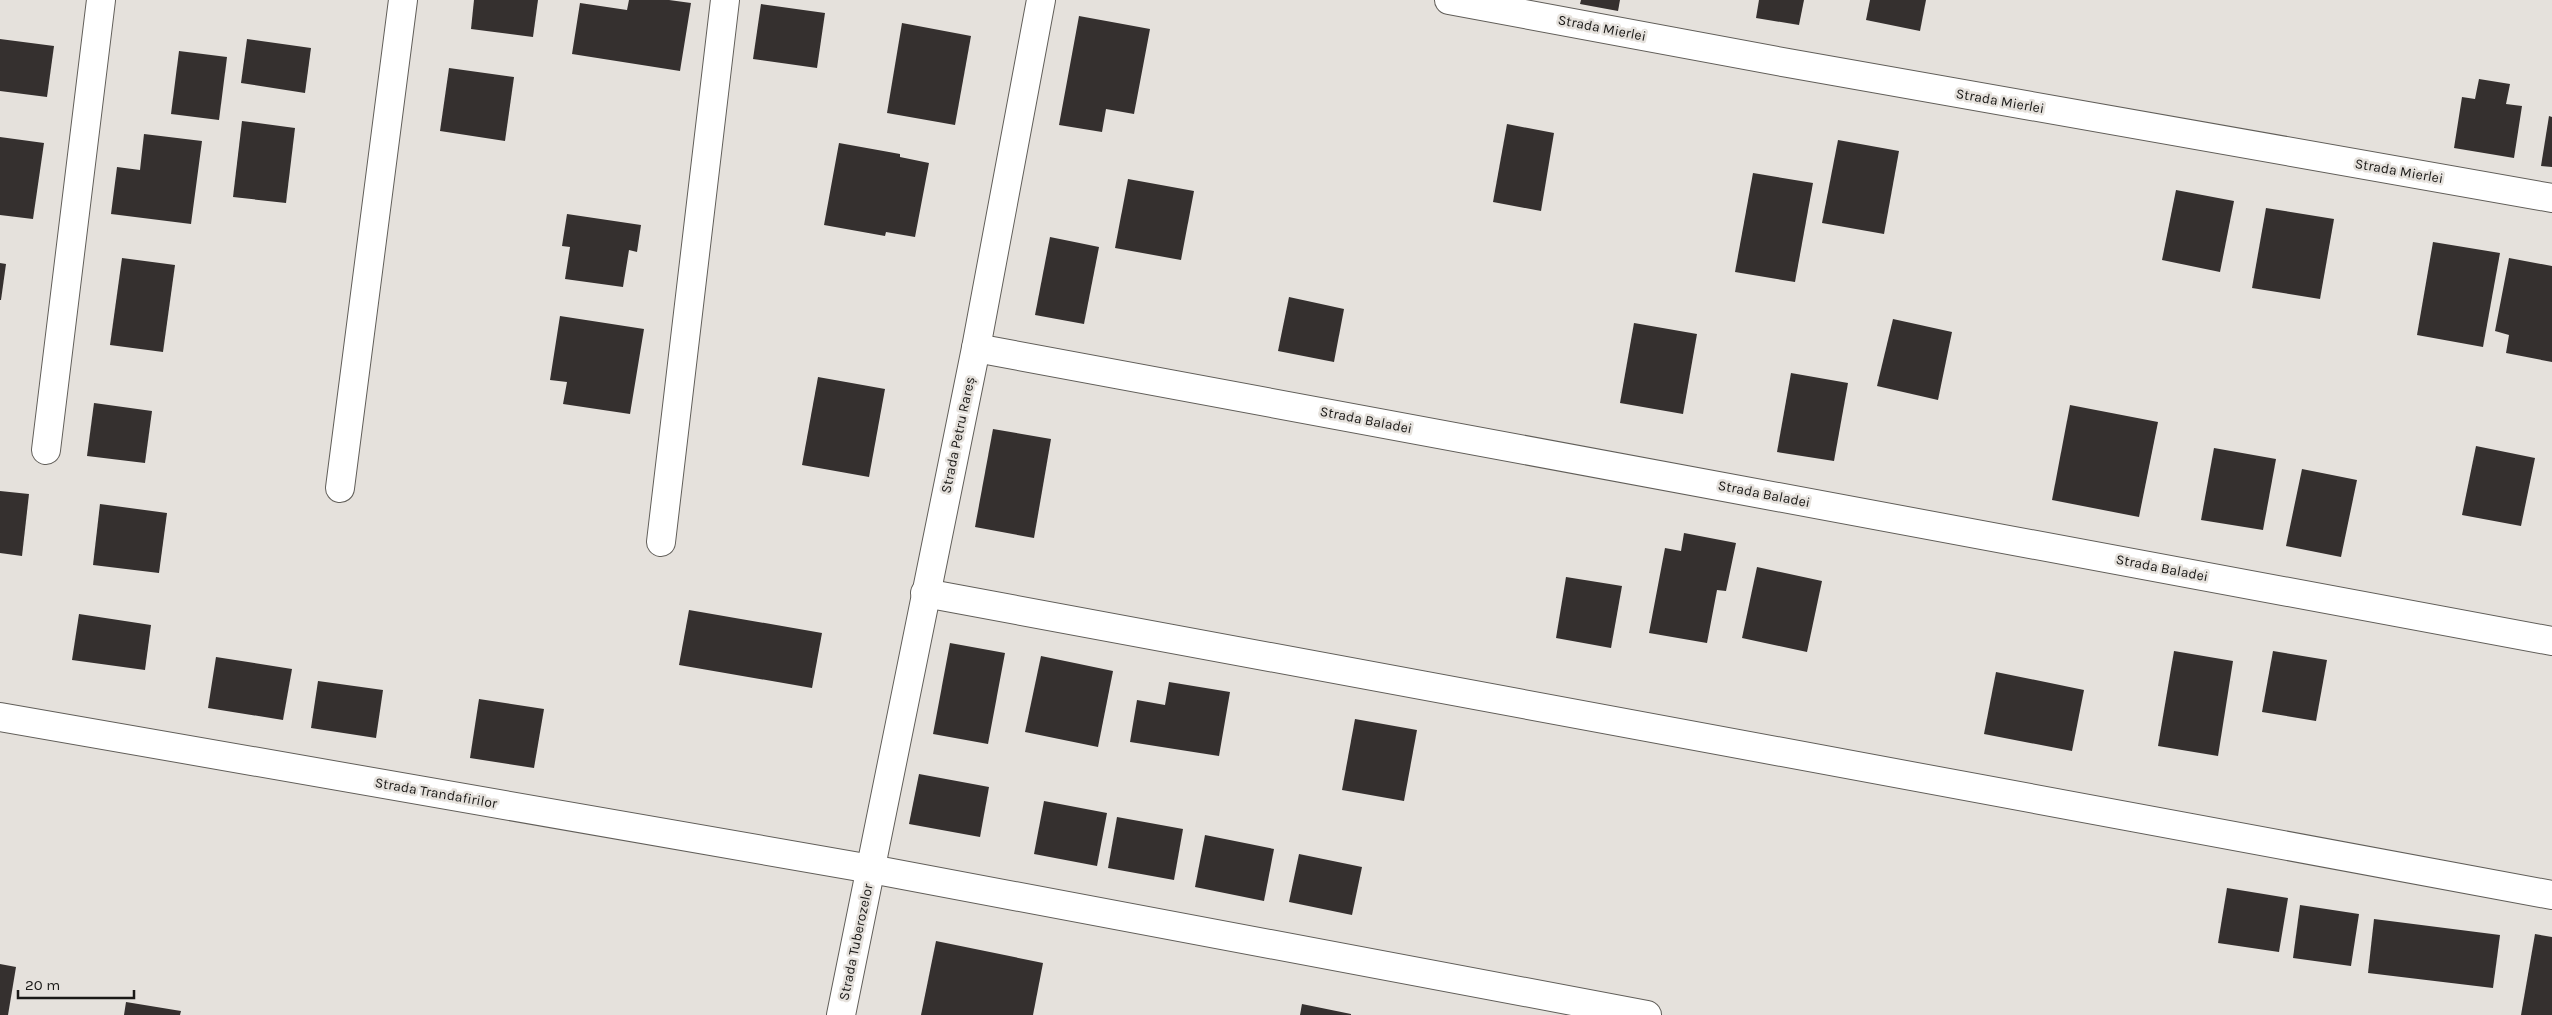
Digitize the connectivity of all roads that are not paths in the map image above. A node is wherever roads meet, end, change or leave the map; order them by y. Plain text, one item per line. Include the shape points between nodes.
1 (101, 0) edge
2 (402, 0) edge
3 (725, 0) edge
4 (1041, 0) edge
5 (1449, 0) edge
6 (2552, 198) edge
7 (976, 348) junction
8 (46, 450) dead end
9 (340, 488) dead end
10 (661, 542) dead end
11 (924, 593) junction
12 (2552, 641) edge
13 (0, 716) edge
14 (871, 869) junction
15 (2552, 895) edge
16 (841, 1015) edge
17 (1647, 1015) edge

1 - 8 street
2 - 9 street
3 - 10 street
4 - 7 street, Strada Petru Rareș
5 - 6 street, Strada Mierlei
7 - 11 street, Strada Petru Rareș
7 - 12 street, Strada Baladei
11 - 14 street, Strada Petru Rareș
11 - 15 street
13 - 14 street, Strada Trandafirilor
14 - 16 street, Strada Tuberozelor
14 - 17 street, Strada Trandafirilor

